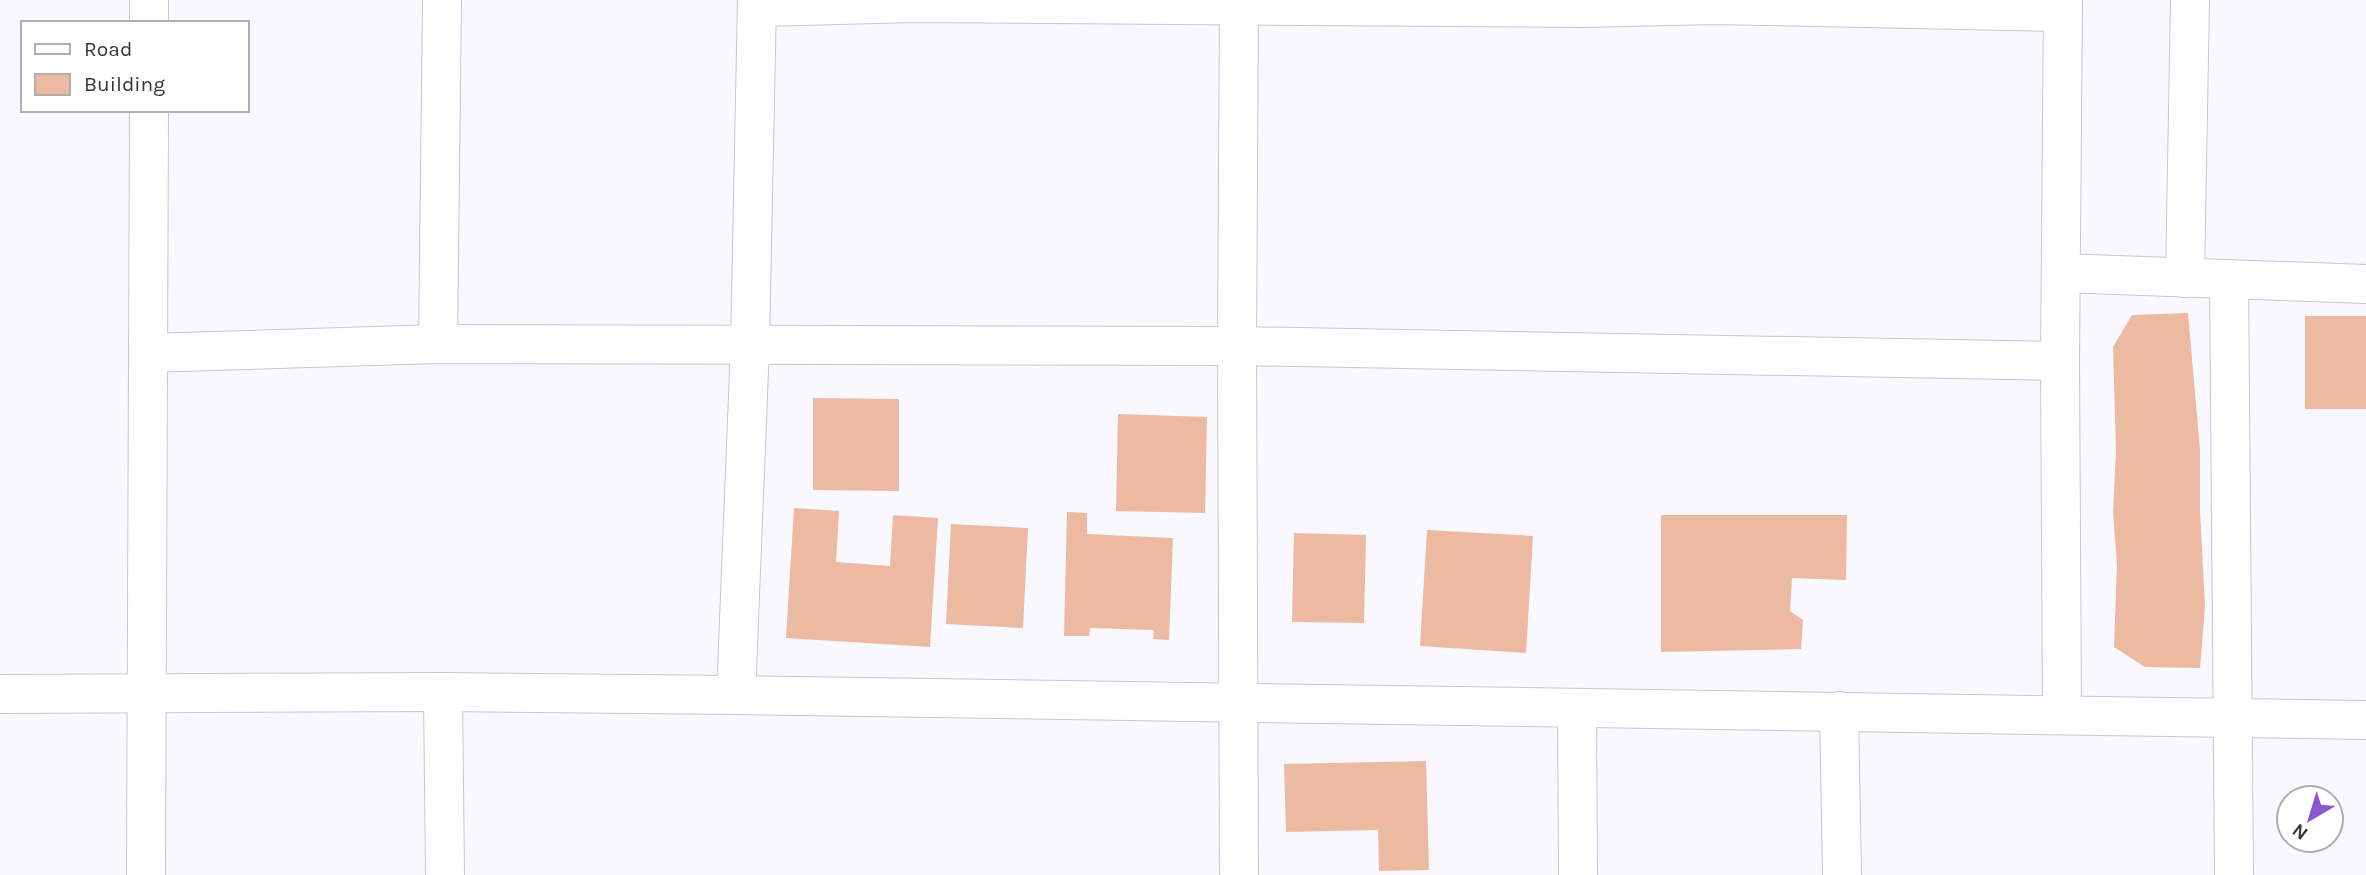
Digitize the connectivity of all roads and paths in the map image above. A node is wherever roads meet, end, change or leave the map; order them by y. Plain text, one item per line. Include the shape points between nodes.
1 (149, 0) edge
2 (442, 0) edge
3 (2190, 0) edge
4 (915, 2) edge
5 (757, 3) edge
6 (1239, 3) edge
7 (1714, 3) edge
8 (1582, 4) edge
9 (2063, 6) edge
10 (149, 21) edge
11 (149, 112) edge
12 (2061, 273) junction
13 (2185, 278) junction
14 (2229, 279) junction
15 (2366, 284) edge
16 (438, 344) junction
17 (750, 346) junction
18 (1237, 346) junction
19 (148, 354) junction
20 (2060, 361) junction
21 (146, 692) junction
22 (443, 692) junction
23 (0, 694) edge
24 (736, 695) junction
25 (1238, 704) junction
26 (1577, 708) junction
27 (1839, 711) junction
28 (2062, 715) junction
29 (2234, 718) junction
30 (2366, 720) edge
31 (146, 875) edge
32 (445, 875) edge
33 (1239, 875) edge
34 (1578, 875) edge
35 (1842, 875) edge
36 (2234, 875) edge

1 - 10 street
2 - 16 street
3 - 13 street
4 - 5 street
4 - 6 street
5 - 17 street
6 - 8 street
6 - 18 street
7 - 8 street
7 - 9 street
9 - 12 street
11 - 19 street
12 - 13 street
12 - 20 street
13 - 14 street
14 - 15 street
14 - 29 street
16 - 17 street
16 - 19 street
17 - 18 street
17 - 24 street
18 - 20 street
18 - 25 street
19 - 21 street
20 - 28 street
21 - 22 street
21 - 23 street
21 - 31 street
22 - 24 street
22 - 32 street
24 - 25 street
25 - 26 street
25 - 33 street
26 - 27 street
26 - 34 street
27 - 28 street
27 - 35 street
28 - 29 street
29 - 30 street
29 - 36 street

